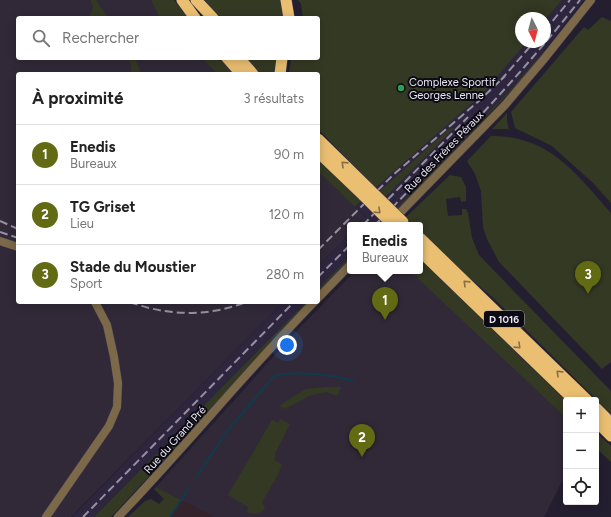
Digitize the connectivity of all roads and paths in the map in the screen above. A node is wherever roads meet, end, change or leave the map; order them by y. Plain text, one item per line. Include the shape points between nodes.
1 (182, 0) edge
2 (194, 0) edge
3 (286, 0) edge
4 (290, 0) edge
5 (591, 0) edge
6 (194, 16) edge
7 (205, 16) edge
8 (211, 16) edge
9 (289, 16) edge
10 (293, 16) edge
11 (229, 60) edge
12 (241, 60) edge
13 (282, 60) edge
14 (239, 72) edge
15 (251, 72) edge
16 (280, 72) edge
17 (320, 141) edge
18 (320, 154) edge
19 (366, 192) junction
20 (391, 222) edge
21 (399, 222) edge
22 (0, 241) edge
23 (423, 241) edge
24 (16, 246) edge
25 (423, 254) edge
26 (347, 268) edge
27 (320, 296) edge
28 (96, 304) edge
29 (312, 304) edge
30 (571, 397) edge
31 (585, 397) edge
32 (599, 411) edge
33 (611, 423) edge
34 (599, 424) edge
35 (611, 436) edge
36 (46, 517) edge
37 (118, 517) edge

1 - 6 highway
2 - 7 highway
2 - 8 highway
3 - 9 highway
4 - 10 highway
5 - 20 street, Rue des Frères Péraux via 509,100
11 - 14 highway
12 - 15 highway
13 - 16 highway
19 -> 17 highway
18 - 19 highway
19 - 21 highway, bridge
22 - 24 street
31 -> 23 highway, D 1016
25 -> 30 highway, D 1016
26 - 27 street
28 - 36 street via 107,325 114,357 118,383 117,407 109,426
29 - 37 street, Rue du Grand Pré
32 - 33 highway
34 - 35 highway

